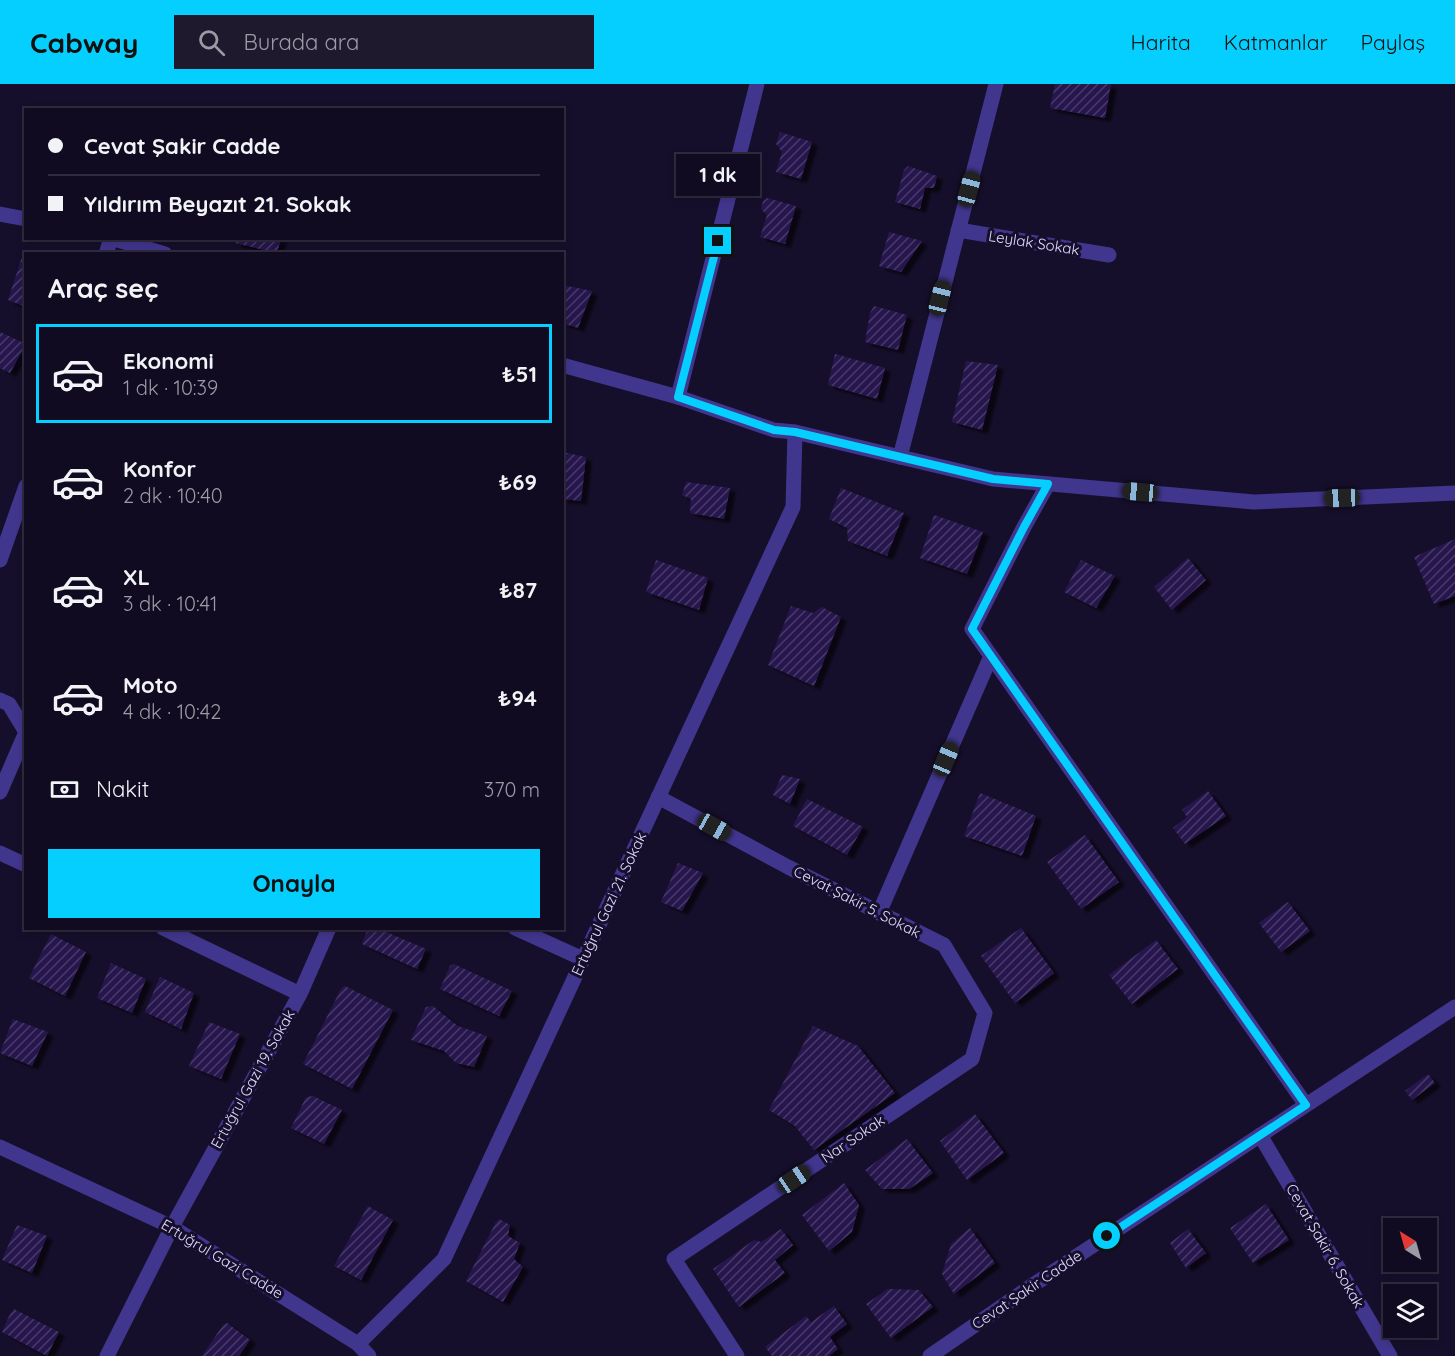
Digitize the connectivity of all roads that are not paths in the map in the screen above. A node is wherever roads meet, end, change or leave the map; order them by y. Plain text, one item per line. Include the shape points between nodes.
1 (757, 84) edge
2 (996, 84) edge
3 (0, 214) edge
4 (24, 219) edge
5 (958, 230) junction
6 (118, 240) edge
7 (158, 252) edge
8 (1110, 255) dead end
9 (564, 366) edge
10 (678, 397) junction
11 (795, 432) junction
12 (900, 457) junction
13 (1048, 484) junction
14 (24, 492) edge
15 (1454, 494) edge
16 (0, 560) edge
17 (991, 656) junction
18 (5, 702) edge
19 (24, 729) edge
20 (24, 737) edge
21 (0, 792) edge
22 (658, 796) junction
23 (0, 853) edge
24 (24, 864) edge
25 (879, 913) junction
26 (328, 930) edge
27 (519, 930) edge
28 (185, 933) edge
29 (583, 959) junction
30 (300, 994) junction
31 (1455, 1007) edge
32 (972, 1059) joint
33 (1306, 1105) junction
34 (1260, 1135) junction
35 (0, 1147) edge
36 (172, 1227) junction
37 (358, 1344) junction
38 (107, 1356) edge
39 (369, 1356) edge
40 (737, 1356) edge
41 (930, 1356) edge
42 (1390, 1356) edge

1 - 10 street
2 - 5 street
3 - 4 street
5 - 8 street, Leylak Sokak
5 - 12 street
6 - 7 street
9 - 10 street
10 - 11 street via 774,430
11 - 12 street
11 - 22 street, Ertuğrul Gazi 21. Sokak via 793,507
12 - 13 street via 993,479
13 - 15 street via 1254,502
13 - 17 street via 972,629
14 - 16 street
17 - 25 street
17 - 33 street
18 - 19 street
20 - 21 street
22 - 25 street, Cevat Şakir 5. Sokak
22 - 29 street, Ertuğrul Gazi 21. Sokak
23 - 24 street
25 - 32 street, Cevat Şakir 5. Sokak via 944,945 985,1013
26 - 30 street, Ertuğrul Gazi 19. Sokak
27 - 29 street
28 - 30 street
29 - 37 street, Ertuğrul Gazi 21. Sokak via 444,1258
30 - 36 street, Ertuğrul Gazi 19. Sokak
31 - 33 street, Cevat Şakir Cadde
32 - 40 street, Nar Sokak via 674,1259
33 - 34 street, Cevat Şakir Cadde
34 - 41 street, Cevat Şakir Cadde
34 - 42 street, Cevat Şakir 6. Sokak
35 - 36 street, Ertuğrul Gazi Cadde
36 - 37 street, Ertuğrul Gazi Cadde
36 - 38 street, Ertuğrul Gazi 19. Sokak
37 - 39 street, Ertuğrul Gazi Cadde

